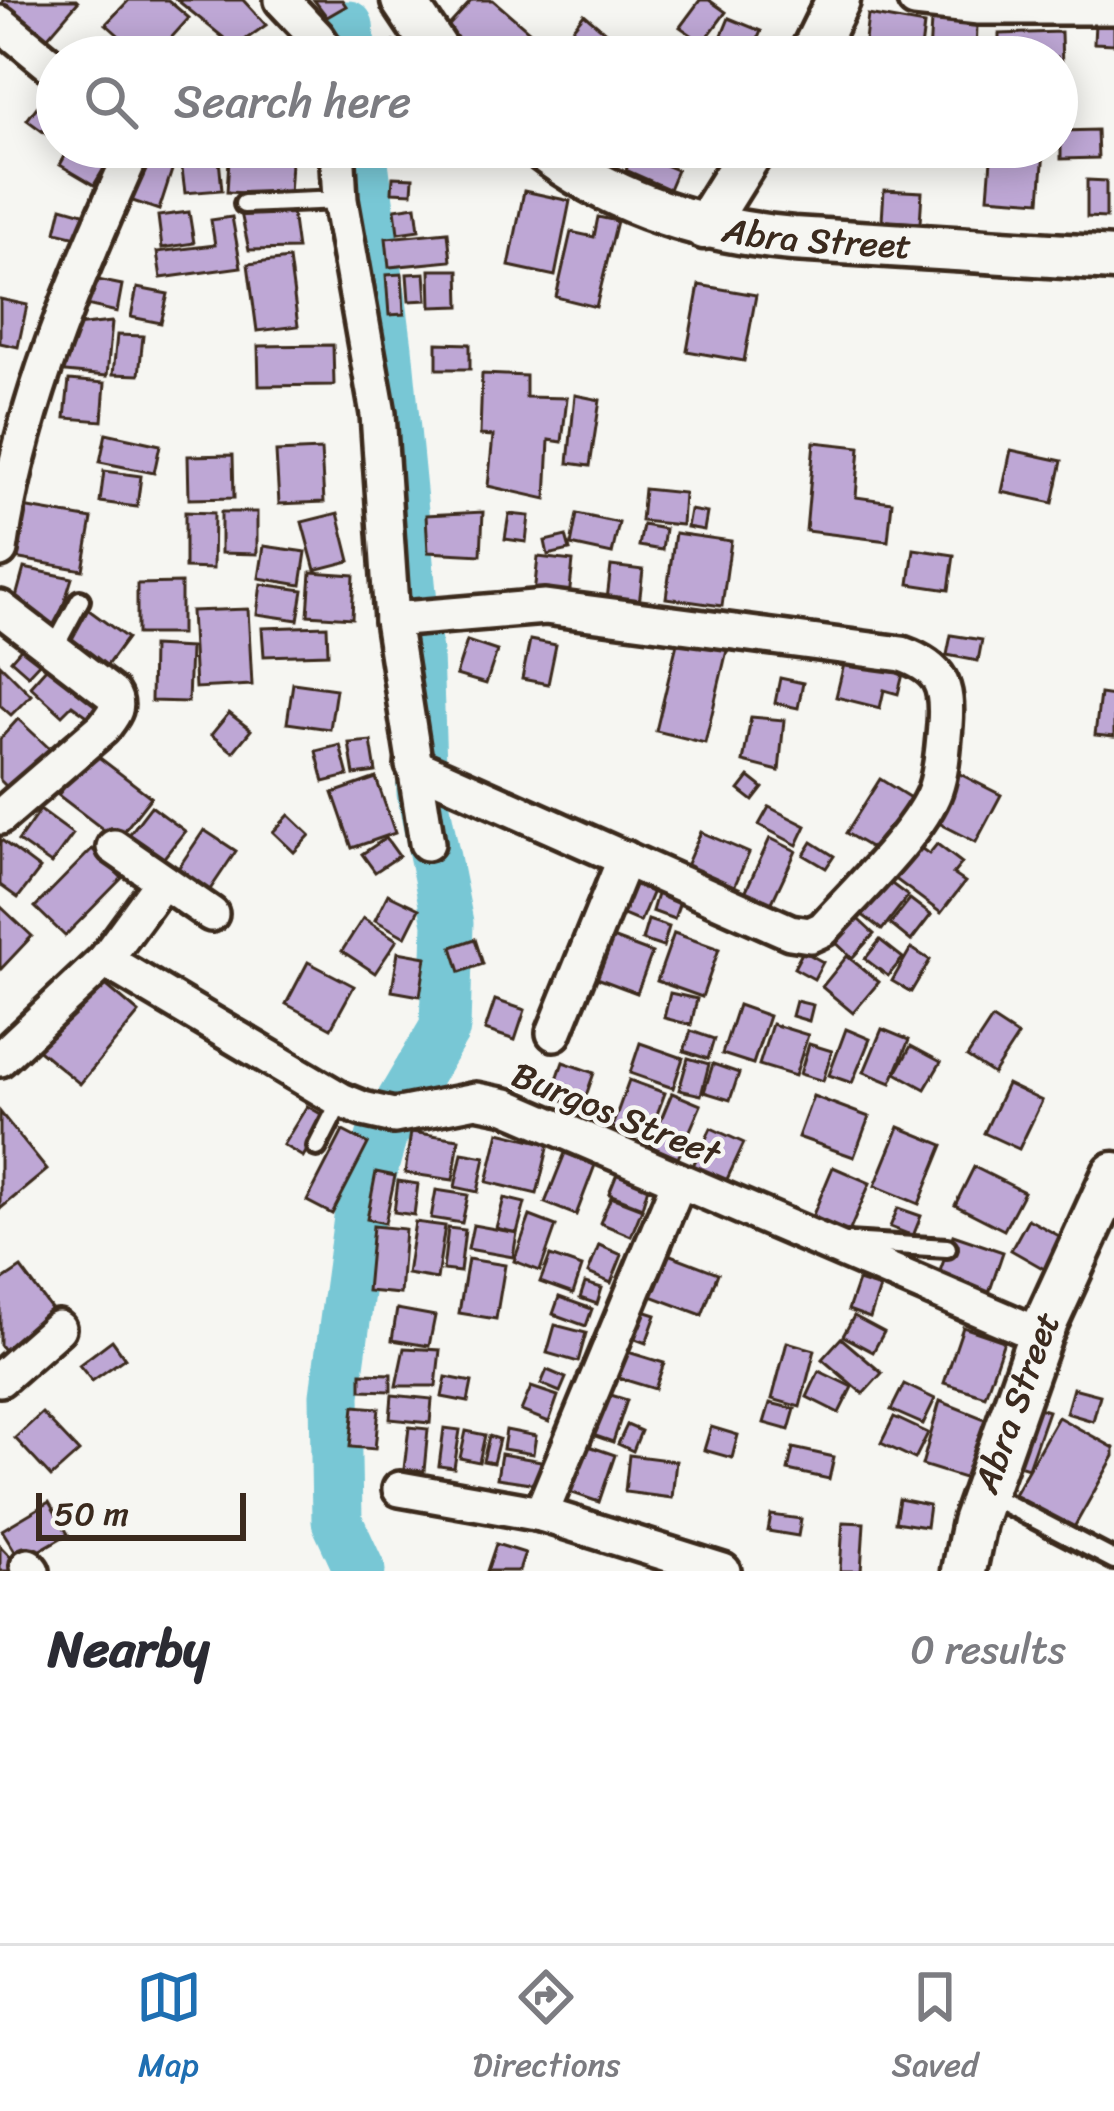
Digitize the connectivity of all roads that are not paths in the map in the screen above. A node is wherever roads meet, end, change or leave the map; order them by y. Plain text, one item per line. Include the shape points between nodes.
1 (282, 0) edge
2 (403, 0) edge
3 (838, 0) edge
4 (915, 0) edge
5 (1114, 7) edge
6 (0, 23) edge
7 (316, 36) edge
8 (427, 36) edge
9 (820, 36) edge
10 (36, 53) edge
11 (126, 168) edge
12 (338, 168) edge
13 (571, 168) edge
14 (741, 168) edge
15 (340, 200) junction
16 (244, 204) dead end
17 (704, 226) junction
18 (1114, 260) edge
19 (0, 550) edge
20 (80, 600) dead end
21 (0, 608) edge
22 (399, 620) junction
23 (52, 650) junction
24 (413, 765) junction
25 (5, 805) edge
26 (427, 843) dead end
27 (114, 847) dead end
28 (625, 858) junction
29 (162, 882) junction
30 (211, 914) dead end
31 (105, 960) junction
32 (554, 1033) dead end
33 (0, 1059) edge
34 (341, 1100) junction
35 (317, 1147) dead end
36 (1114, 1174) edge
37 (680, 1181) junction
38 (817, 1240) junction
39 (947, 1249) dead end
40 (58, 1328) dead end
41 (1040, 1335) junction
42 (0, 1379) edge
43 (400, 1490) dead end
44 (984, 1492) junction
45 (541, 1514) junction
46 (1114, 1560) edge
47 (723, 1571) edge
48 (964, 1571) edge

1 - 7 street
2 - 8 street
3 - 9 street
4 - 5 street
6 - 10 street
11 - 19 street via 36,391
12 - 15 street
13 - 17 street, Abra Street via 645,208
14 - 17 street
15 - 16 lane
15 - 22 street via 378,414
17 - 18 street, Abra Street
20 - 23 lane
21 - 23 street
22 - 24 street
22 - 28 street via 544,607 902,654 942,680 935,791 917,823 823,929 790,932
23 - 25 street via 112,694 116,711
24 - 26 street
24 - 28 street
27 - 29 street
28 - 32 street
29 - 30 street
29 - 31 street
31 - 33 street
31 - 34 street, Burgos Street
34 - 35 lane
34 - 37 street, Burgos Street via 394,1116 476,1100 506,1106
36 - 41 street, Abra Street
37 - 38 street, Burgos Street
37 - 45 street
38 - 39 lane
38 - 41 street, Burgos Street
40 - 42 street
41 - 44 street, Abra Street
43 - 45 street
44 - 46 lane
44 - 48 street, Abra Street
45 - 47 street

